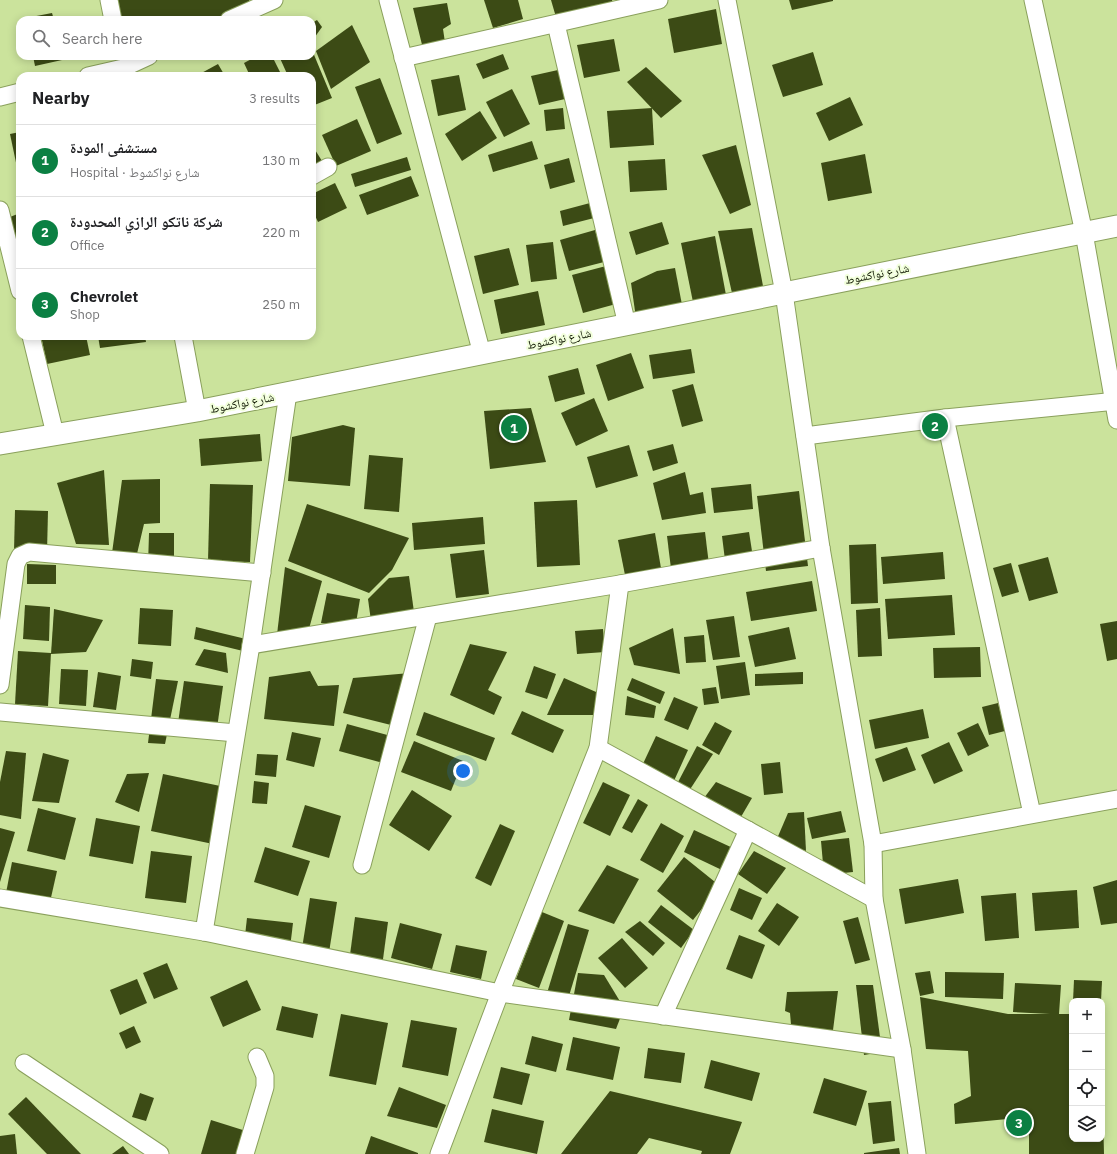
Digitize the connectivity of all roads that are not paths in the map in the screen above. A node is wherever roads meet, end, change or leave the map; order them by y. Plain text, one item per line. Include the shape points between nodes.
1 (109, 0) edge
2 (274, 0) edge
3 (388, 0) edge
4 (659, 0) edge
5 (727, 0) edge
6 (1033, 0) edge
7 (112, 16) edge
8 (238, 16) edge
9 (556, 24) junction
10 (403, 58) junction
11 (140, 60) edge
12 (123, 67) edge
13 (104, 72) edge
14 (16, 93) edge
15 (0, 97) edge
16 (328, 167) dead end
17 (316, 174) edge
18 (0, 210) edge
19 (1117, 226) edge
20 (1084, 233) junction
21 (16, 275) edge
22 (784, 293) junction
23 (627, 325) junction
24 (32, 340) edge
25 (184, 340) edge
26 (482, 354) junction
27 (288, 393) junction
28 (1116, 401) edge
29 (197, 411) junction
30 (945, 418) junction
31 (1117, 420) edge
32 (55, 434) junction
33 (805, 436) junction
34 (0, 444) edge
35 (821, 548) junction
36 (262, 573) junction
37 (620, 584) junction
38 (428, 616) junction
39 (251, 645) junction
40 (0, 685) edge
41 (0, 712) edge
42 (236, 733) junction
43 (598, 748) junction
44 (1117, 799) edge
45 (1032, 814) junction
46 (748, 830) junction
47 (873, 844) junction
48 (362, 865) dead end
49 (0, 898) edge
50 (874, 899) junction
51 (204, 932) junction
52 (500, 993) junction
53 (663, 1016) junction
54 (902, 1049) junction
55 (257, 1057) dead end
56 (24, 1063) dead end
57 (160, 1154) edge
58 (245, 1154) edge
59 (439, 1154) edge
60 (917, 1154) edge

1 - 7 street
2 - 8 street
3 - 10 street
4 - 9 street
5 - 22 street
6 - 20 street
9 - 10 street
9 - 23 street
10 - 26 street
11 - 12 street
12 - 13 street
14 - 15 street
16 - 17 street
18 - 21 street
19 - 20 street, شارع نواكشوط
20 - 22 street, شارع نواكشوط
20 - 28 street
22 - 23 street, شارع نواكشوط
22 - 33 street
23 - 26 street, شارع نواكشوط
24 - 32 street
25 - 29 street
26 - 27 street, شارع نواكشوط
27 - 29 street, شارع نواكشوط
27 - 36 street
28 - 30 street
28 - 31 street
29 - 32 street, شارع نواكشوط
30 - 33 street
30 - 45 street
32 - 34 street, شارع نواكشوط
33 - 35 street
35 - 37 street
35 - 47 street
36 - 39 street
36 - 40 street via 29,552 20,556 16,564
37 - 38 street
37 - 43 street
38 - 39 street
38 - 48 street
39 - 42 street
41 - 42 street
42 - 51 street
43 - 46 street
43 - 52 street
44 - 45 street
45 - 47 street
46 - 50 street
46 - 53 street
47 - 50 street
49 - 51 street
50 - 54 street
51 - 52 street
52 - 53 street
52 - 59 street
53 - 54 street
54 - 60 street
55 - 58 street via 265,1076 265,1088
56 - 57 street

